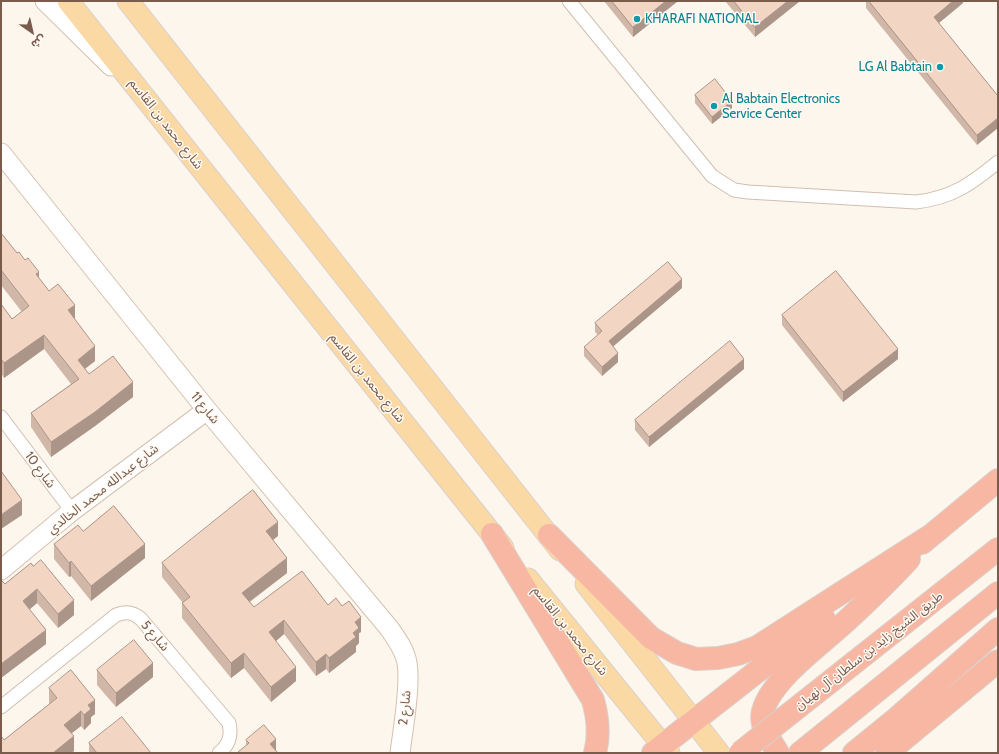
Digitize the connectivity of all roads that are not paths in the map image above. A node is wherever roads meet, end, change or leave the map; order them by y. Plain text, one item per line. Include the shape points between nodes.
1 (44, 1) edge
2 (68, 1) edge
3 (128, 1) edge
4 (569, 1) edge
5 (145, 99) junction
6 (1, 153) edge
7 (998, 162) edge
8 (206, 410) junction
9 (1, 417) edge
10 (5, 431) edge
11 (998, 480) edge
12 (72, 511) junction
13 (492, 534) junction
14 (933, 534) junction
15 (548, 535) junction
16 (998, 549) edge
17 (1, 570) edge
18 (998, 593) edge
19 (998, 629) edge
20 (998, 661) edge
21 (407, 662) joint
22 (965, 690) junction
23 (1, 707) edge
24 (694, 721) junction
25 (662, 750) edge
26 (219, 753) edge
27 (400, 753) edge
28 (595, 753) edge
29 (719, 753) edge
30 (740, 753) edge
31 (778, 753) edge
32 (800, 753) edge
33 (854, 753) edge
34 (887, 753) edge
35 (899, 753) edge

1 - 5 street
2 - 5 main road, شارع محمد بن القاسم
3 - 15 main road
4 - 7 street via 712,176 734,190 923,201 943,197 965,187
5 - 13 main road, شارع محمد بن القاسم
6 - 8 street, شارع 11
8 - 12 street, شارع عبدالله محمد الخالدي
8 - 21 street, شارع 11 via 389,628 400,644
9 - 10 street, شارع 10
10 - 12 street, شارع 10
11 - 14 highway
12 - 17 street, شارع عبدالله محمد الخالدي
13 - 25 main road, شارع محمد بن القاسم
13 - 28 highway via 593,700 598,731
14 - 15 highway via 757,647 718,658 677,653 651,638
14 - 24 highway
14 - 31 highway via 872,598 786,676 771,693 763,712 764,730
15 - 24 main road
16 - 30 highway, طريق الشيخ زايد بن سلطان آل نهيان, bridge
18 - 32 highway
19 - 33 highway
20 - 22 highway
21 - 27 street, شارع 2 via 408,679
22 - 34 highway
22 - 35 highway
23 - 26 street, شارع 5 via 116,615 132,613 140,619 229,723 229,742
24 - 25 highway
24 - 29 main road

